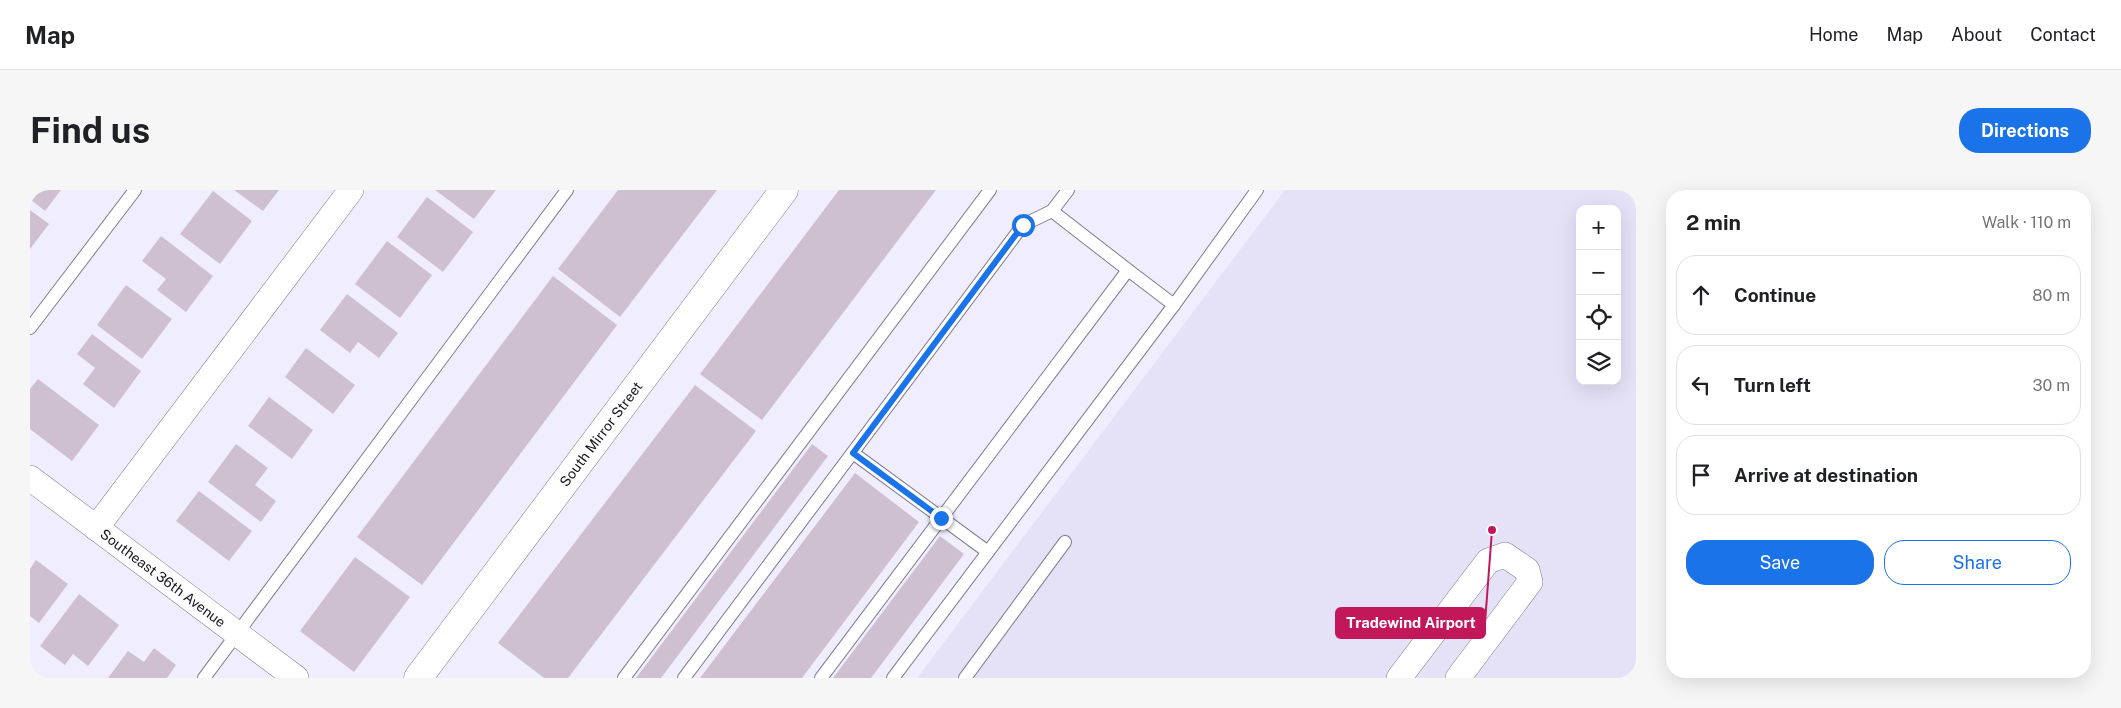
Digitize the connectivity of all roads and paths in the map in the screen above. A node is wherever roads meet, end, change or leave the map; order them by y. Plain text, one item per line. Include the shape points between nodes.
1 (134, 190) edge
2 (351, 190) edge
3 (567, 190) edge
4 (784, 190) edge
5 (990, 190) edge
6 (1068, 190) edge
7 (1257, 190) edge
8 (1052, 212) junction
9 (1128, 270) junction
10 (1174, 306) junction
11 (30, 328) edge
12 (853, 453) junction
13 (30, 478) edge
14 (941, 518) junction
15 (96, 528) junction
16 (1065, 542) dead end
17 (988, 552) junction
18 (237, 634) junction
19 (204, 678) edge
20 (296, 678) edge
21 (418, 678) edge
22 (624, 678) edge
23 (684, 678) edge
24 (821, 678) edge
25 (892, 678) edge
26 (965, 678) edge
27 (1399, 678) edge
28 (1458, 678) edge

1 - 11 lane
2 - 15 street
3 - 18 lane
4 - 21 street, South Mirror Street
5 - 22 lane
6 - 8 lane
7 - 10 lane
8 - 9 lane
8 - 12 lane via 1023,225
9 - 10 lane
9 - 14 lane
10 - 17 lane
12 - 14 lane
12 - 23 lane
13 - 15 street, Southeast 36th Avenue
14 - 17 lane
14 - 24 lane
15 - 18 street, Southeast 36th Avenue
16 - 26 lane
17 - 25 lane
18 - 19 lane
18 - 20 street, Southeast 36th Avenue
27 - 28 street via 1488,561 1505,555 1527,570 1530,582

